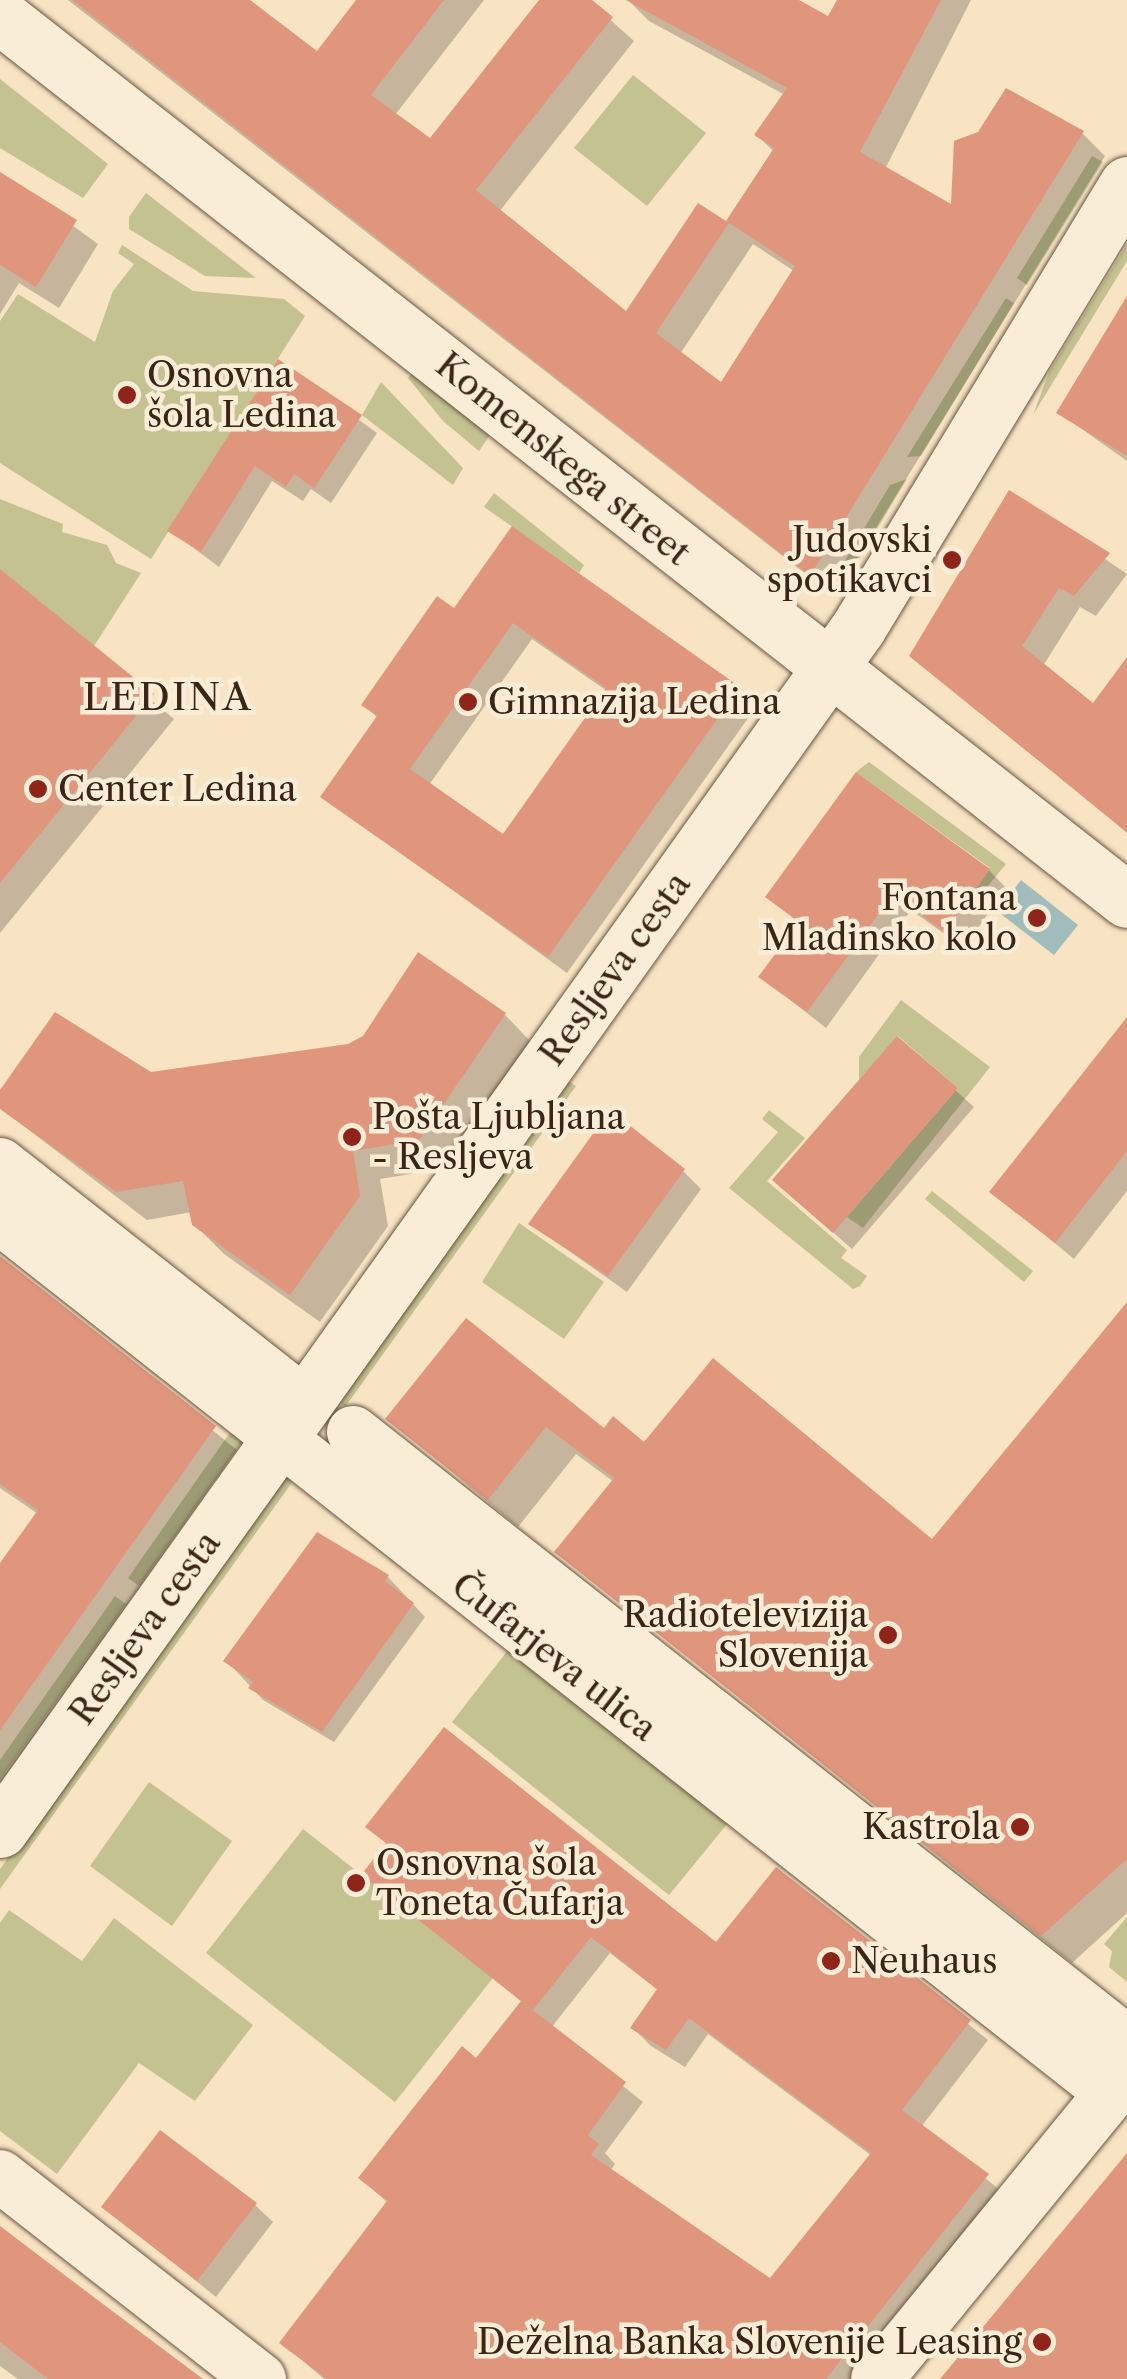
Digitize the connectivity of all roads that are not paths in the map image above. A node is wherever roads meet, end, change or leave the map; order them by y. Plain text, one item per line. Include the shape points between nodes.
1 (0, 16) edge
2 (1127, 184) edge
3 (829, 670) junction
4 (1127, 900) edge
5 (0, 1164) edge
6 (0, 1218) edge
7 (293, 1422) junction
8 (353, 1432) dead end
9 (0, 1830) edge
10 (1127, 2042) edge
11 (1119, 2083) edge
12 (0, 2176) edge
13 (260, 2379) edge
14 (876, 2379) edge

1 - 3 main road, Komenskega street
2 - 3 main road, Resljeva cesta via 913,544
3 - 4 main road, Komenskega street
3 - 7 main road, Resljeva cesta
5 - 7 street, Čufarjeva ulica
6 - 7 street, Čufarjeva ulica
7 - 9 main road, Resljeva cesta
7 - 11 street, Čufarjeva ulica
8 - 10 street, Čufarjeva ulica
11 - 14 street
12 - 13 street

